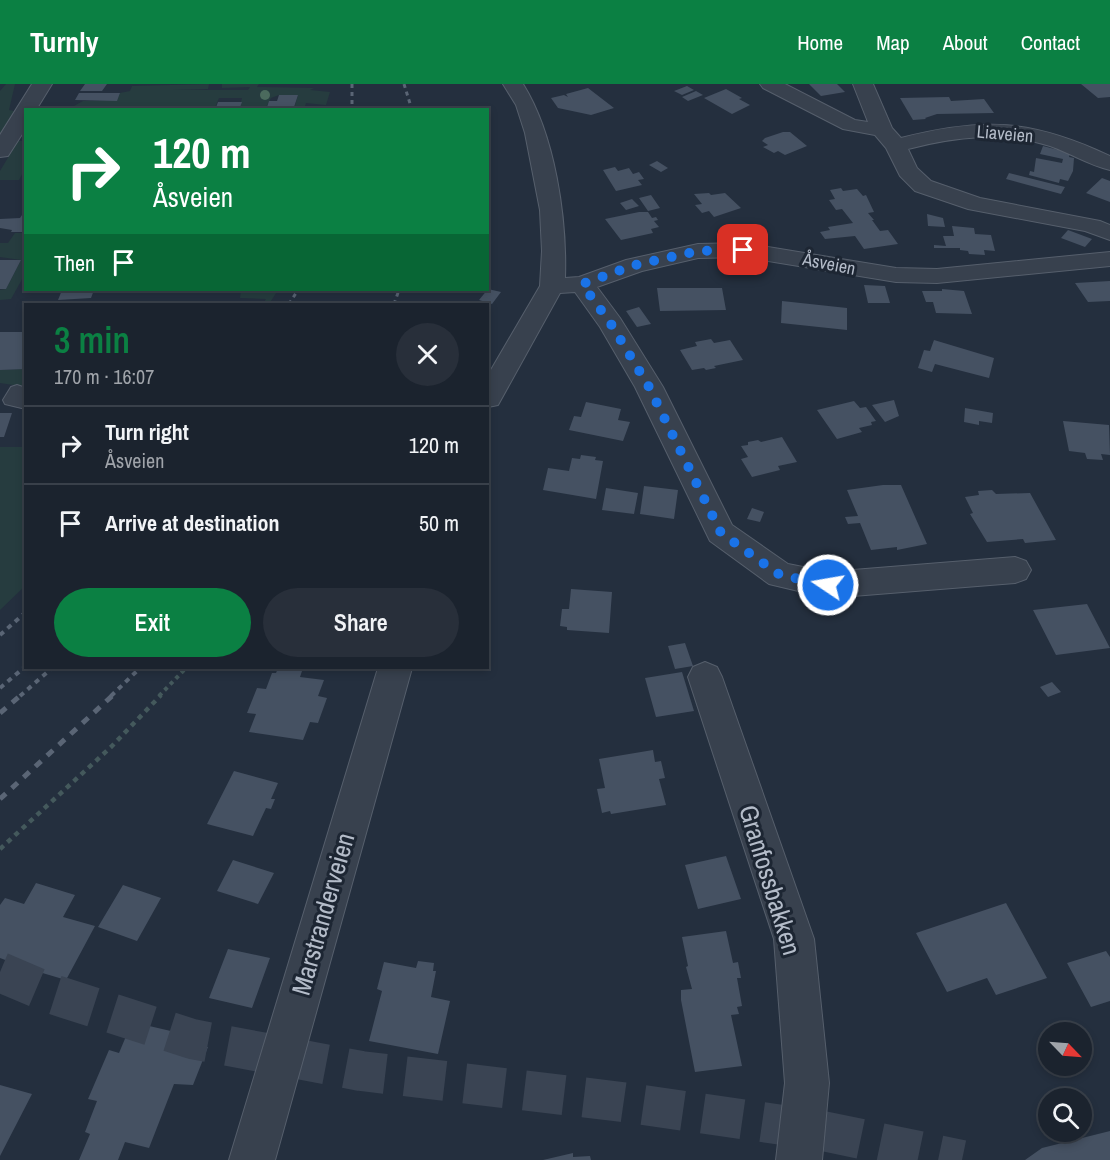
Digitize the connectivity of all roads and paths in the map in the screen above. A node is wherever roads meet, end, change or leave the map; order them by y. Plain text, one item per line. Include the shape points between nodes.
1 (42, 84) edge
2 (513, 84) edge
3 (770, 84) edge
4 (863, 84) edge
5 (27, 108) edge
6 (24, 113) edge
7 (889, 138) junction
8 (0, 151) edge
9 (1110, 164) edge
10 (1110, 233) edge
11 (1110, 259) edge
12 (582, 284) junction
13 (552, 286) junction
14 (489, 396) edge
15 (1015, 570) dead end
16 (185, 669) edge
17 (395, 669) edge
18 (705, 676) dead end
19 (0, 849) edge
20 (252, 1160) edge
21 (799, 1160) edge

1 - 5 street
2 - 13 street via 526,105 535,133 551,210
3 - 7 street via 850,124
4 - 7 street
6 - 8 street
7 - 9 street, Liaveien via 1010,130 1063,142
7 - 10 street via 908,171 922,186 976,204 1092,226
11 - 12 street, Åsveien via 937,276 896,275 743,250 698,251 635,265
12 - 13 street, Åsveien
12 - 15 street via 649,387 721,533 780,575 828,585
13 - 14 street
16 - 19 path via 111,747
17 - 20 street, Marstranderveien
18 - 21 street, Granfossbakken via 794,939 807,1083

